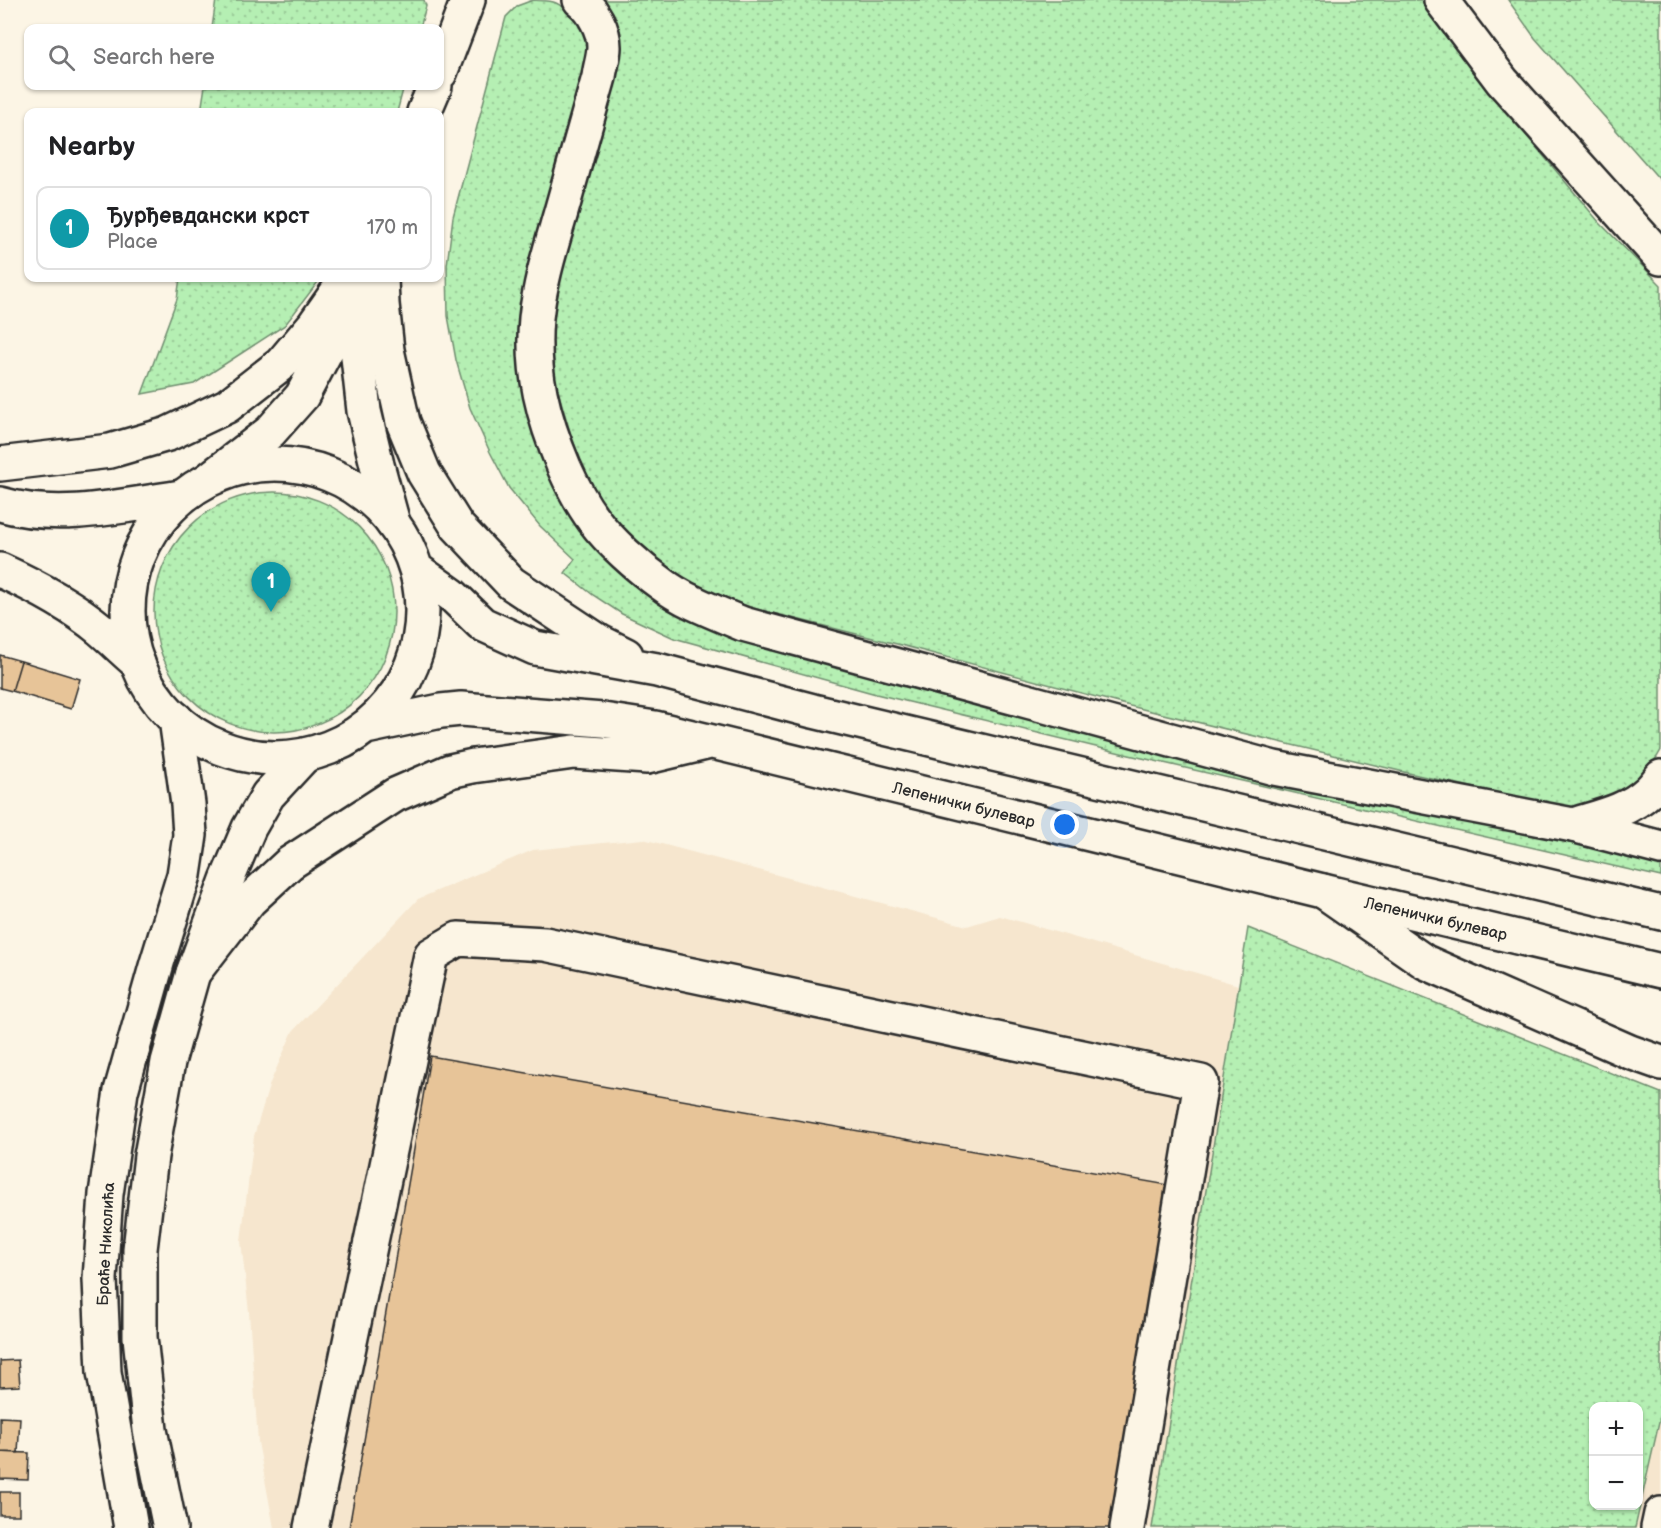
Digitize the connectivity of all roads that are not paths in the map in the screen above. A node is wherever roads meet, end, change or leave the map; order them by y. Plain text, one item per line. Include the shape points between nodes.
1 (468, 0) edge
2 (580, 0) edge
3 (1441, 0) edge
4 (444, 63) edge
5 (433, 90) edge
6 (426, 108) edge
7 (1661, 258) edge
8 (344, 282) edge
9 (356, 282) edge
10 (370, 282) edge
11 (381, 282) edge
12 (0, 464) edge
13 (212, 477) junction
14 (181, 497) junction
15 (0, 504) edge
16 (393, 523) junction
17 (0, 570) edge
18 (417, 570) junction
19 (138, 663) junction
20 (657, 670) junction
21 (176, 719) junction
22 (366, 727) junction
23 (711, 742) junction
24 (305, 755) junction
25 (1661, 777) edge
26 (1573, 825) junction
27 (1661, 848) edge
28 (1323, 891) junction
29 (1661, 913) edge
30 (1661, 971) edge
31 (193, 973) junction
32 (1661, 1063) edge
33 (1661, 1514) edge
34 (131, 1528) edge
35 (170, 1528) edge
36 (311, 1528) edge
37 (1127, 1528) edge
38 (1659, 1528) edge

1 - 4 main road
2 - 26 main road via 593,15 604,47 543,276 534,350 545,417 573,486 593,519 627,556 663,585 743,624 1274,768
3 - 7 main road via 1502,81
5 - 6 main road
8 - 12 main road via 281,364 227,406 168,434 110,451
9 - 13 main road via 302,396 270,432
10 - 16 main road via 358,357 364,411
11 - 20 main road via 387,350 404,422 424,473 457,526 511,583 600,642
13 - 14 main road
13 - 16 main road via 251,465 311,468 348,483 373,501
14 - 15 main road via 42,512
14 - 19 main road via 151,531 133,573 128,618
16 - 18 main road
17 - 19 main road via 63,603
18 - 20 main road via 495,631 536,648
18 - 22 main road via 423,619 419,644 400,690
19 - 21 main road via 153,693
20 - 29 main road via 824,714
21 - 24 main road via 194,734 236,753 259,758
21 - 34 main road, Браће Николића via 190,835 184,875 121,1091 106,1194 100,1279 104,1372
22 - 23 main road, Лепенички булевар via 461,709 603,720
22 - 24 main road via 338,745
23 - 28 main road, Лепенички булевар
23 - 31 main road via 646,757 574,752 473,766 450,771 395,795 290,863 249,901
24 - 31 main road via 268,795 249,828
25 - 26 main road via 1635,802
26 - 27 main road
28 - 30 main road, Лепенички булевар
28 - 32 main road via 1425,962
31 - 35 main road via 168,1062 140,1249 140,1337 150,1430
33 - 38 main road
36 - 37 main road via 431,955 458,939 545,944 1201,1082

